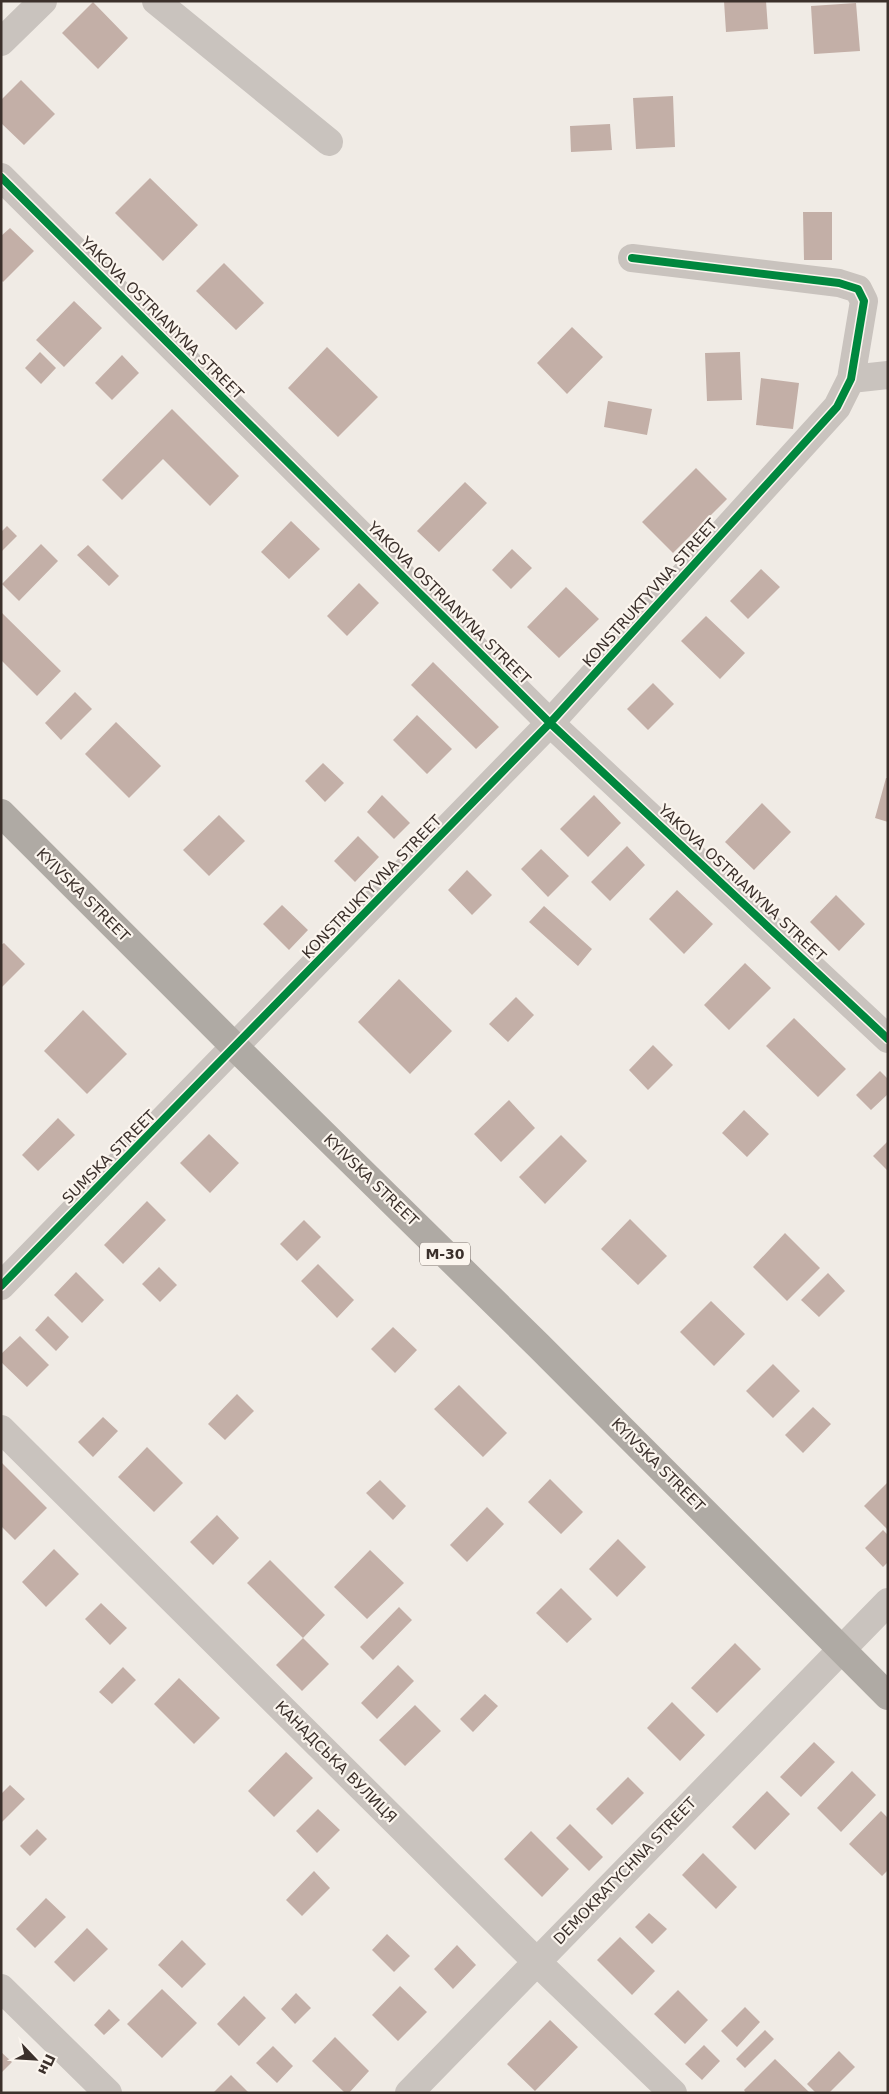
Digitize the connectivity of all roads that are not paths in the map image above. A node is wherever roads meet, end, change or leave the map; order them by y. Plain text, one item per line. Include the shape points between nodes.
1 (43, 1) edge
2 (156, 1) edge
3 (1, 42) edge
4 (329, 142) dead end
5 (1, 177) edge
6 (632, 258) dead end
7 (888, 375) edge
8 (851, 379) junction
9 (550, 723) junction
10 (1, 814) edge
11 (887, 1035) edge
12 (236, 1048) junction
13 (1, 1286) edge
14 (1, 1428) edge
15 (888, 1602) edge
16 (841, 1650) junction
17 (888, 1696) edge
18 (537, 1962) junction
19 (1, 1988) edge
20 (108, 2093) edge
21 (409, 2093) edge
22 (673, 2093) edge

1 - 3 street
2 - 4 street
5 - 9 street, YAKOVA OSTRIANYNA STREET
6 - 8 street, KONSTRUKTYVNA STREET via 839,282 858,289 864,301
7 - 8 street
8 - 9 street, KONSTRUKTYVNA STREET via 837,407
9 - 11 street, YAKOVA OSTRIANYNA STREET
9 - 12 street, KONSTRUKTYVNA STREET
10 - 12 highway, KYIVSKA STREET / М-30
12 - 13 street, SUMSKA STREET
12 - 16 highway, KYIVSKA STREET / М-30
14 - 18 street, КАНАДСЬКА ВУЛИЦЯ
15 - 16 street, DEMOKRATYCHNA STREET
16 - 17 highway, KYIVSKA STREET / М-30
16 - 18 street, DEMOKRATYCHNA STREET
18 - 21 street, DEMOKRATYCHNA STREET
18 - 22 street, КАНАДСЬКА ВУЛИЦЯ
19 - 20 street

